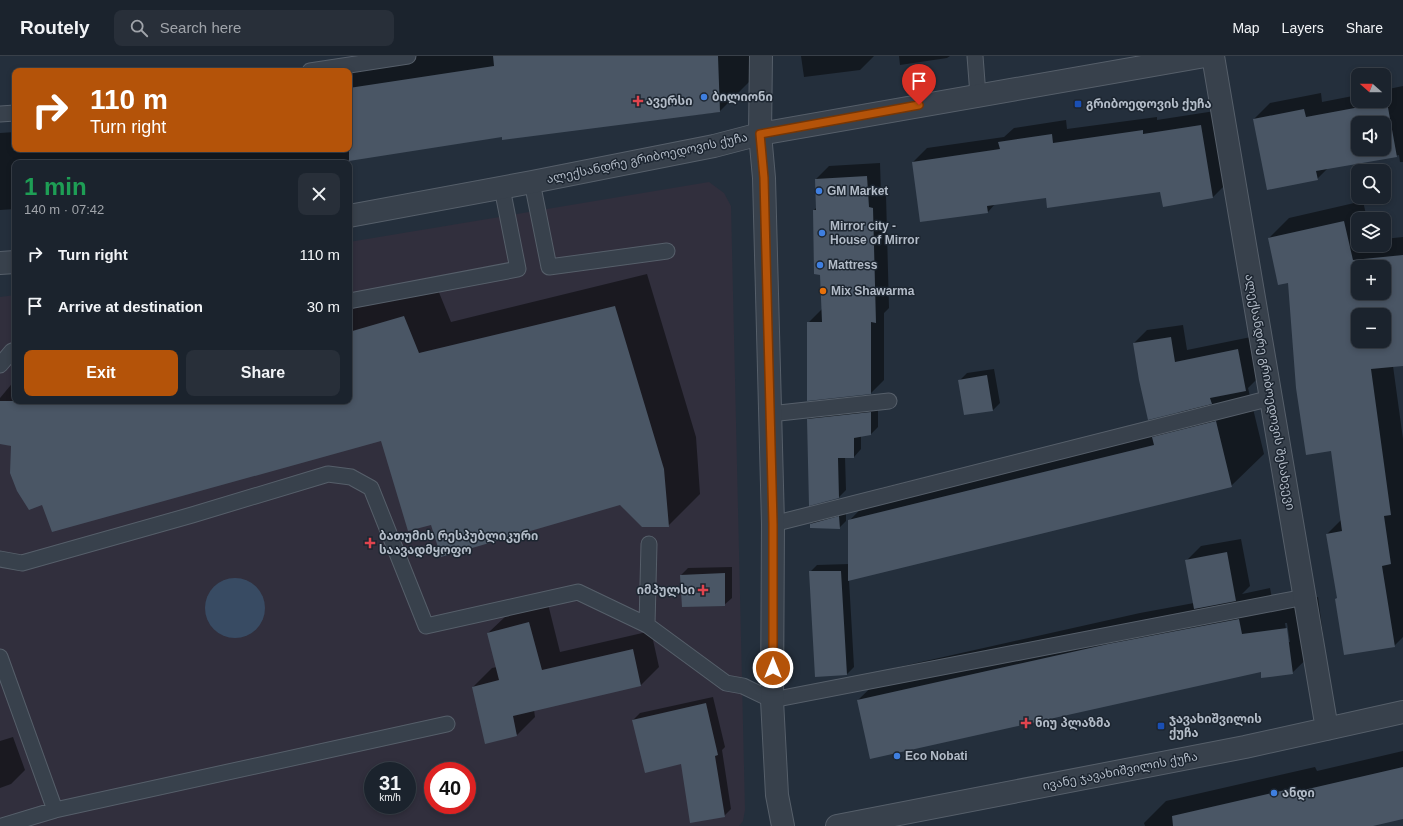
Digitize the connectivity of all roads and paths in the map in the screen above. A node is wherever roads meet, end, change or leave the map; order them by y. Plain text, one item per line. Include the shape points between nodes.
1 (408, 56) edge
2 (761, 56) edge
3 (975, 56) edge
4 (1205, 56) edge
5 (1213, 56) edge
6 (330, 68) edge
7 (978, 95) junction
8 (12, 113) edge
9 (0, 114) edge
10 (760, 134) junction
11 (532, 182) junction
12 (502, 188) junction
13 (352, 215) edge
14 (667, 251) dead end
15 (12, 262) edge
16 (0, 263) edge
17 (352, 300) edge
18 (12, 351) edge
19 (0, 365) edge
20 (1271, 398) junction
21 (889, 402) dead end
22 (770, 414) junction
23 (773, 524) junction
24 (648, 544) dead end
25 (0, 560) edge
26 (1305, 597) junction
27 (647, 625) junction
28 (0, 657) edge
29 (772, 700) junction
30 (1403, 712) edge
31 (447, 724) dead end
32 (1327, 728) junction
33 (55, 810) junction
34 (2, 826) edge
35 (783, 826) edge
36 (837, 826) edge

1 - 6 lane
2 - 10 street
3 - 7 lane
4 - 7 street, ალექსანდრე გრიბოედოვის ქუჩა
5 - 20 street, ალექსანდრე გრიბოედოვის შესახვევი
7 - 10 street, ალექსანდრე გრიბოედოვის ქუჩა
8 - 9 lane
10 - 11 street, ალექსანდრე გრიბოედოვის ქუჩა via 714,146
10 - 22 street via 764,178
11 - 12 street, ალექსანდრე გრიბოედოვის ქუჩა
11 - 14 lane via 550,268
12 - 13 street, ალექსანდრე გრიბოედოვის ქუჩა
12 - 17 lane via 518,270
15 - 16 street
18 - 19 lane
20 - 23 lane
20 - 26 street, ალექსანდრე გრიბოედოვის შესახვევი
21 - 22 lane
22 - 23 street
23 - 29 street
24 - 27 lane
25 - 27 lane via 22,562 328,474 351,477 371,488 426,626 578,592
26 - 29 lane
26 - 32 street, ალექსანდრე გრიბოედოვის შესახვევი
27 - 29 lane via 726,683 742,686
28 - 33 lane
29 - 35 street via 777,795
30 - 32 street, ივანე ჯავახიშვილის ქუჩა
31 - 33 lane
32 - 36 street, ივანე ჯავახიშვილის ქუჩა via 1245,747
33 - 34 lane

